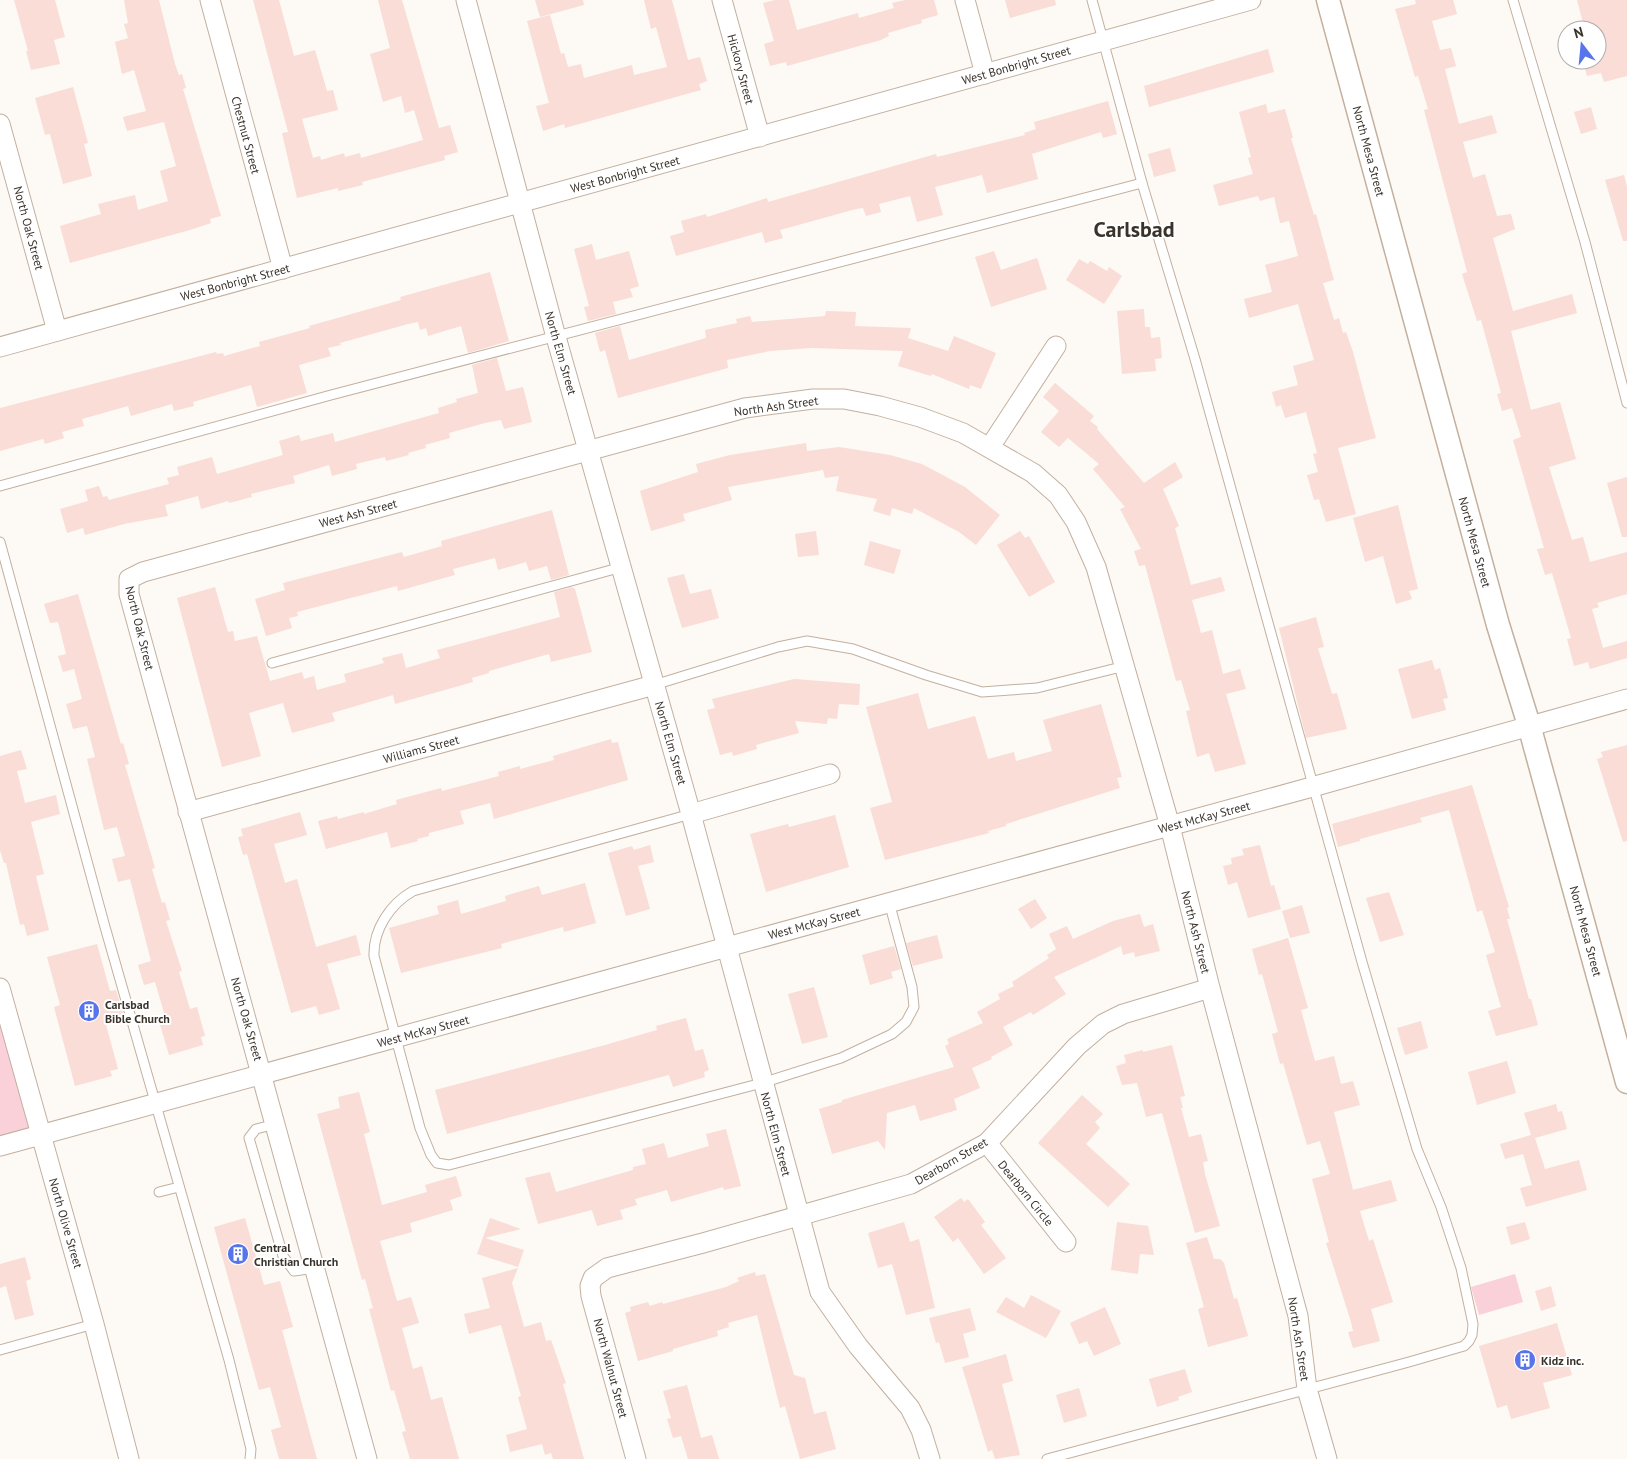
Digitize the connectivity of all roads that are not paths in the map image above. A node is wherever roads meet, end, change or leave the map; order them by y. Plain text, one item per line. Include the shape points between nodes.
1 (210, 0) edge
2 (466, 0) edge
3 (722, 0) edge
4 (965, 0) edge
5 (1092, 0) edge
6 (1251, 0) edge
7 (1328, 0) edge
8 (1513, 0) edge
9 (1103, 40) junction
10 (985, 74) junction
11 (0, 124) edge
12 (760, 137) junction
13 (1142, 183) junction
14 (520, 202) junction
15 (283, 269) junction
16 (57, 331) junction
17 (556, 337) junction
18 (1056, 346) dead end
19 (0, 347) edge
20 (1627, 403) edge
21 (990, 447) junction
22 (588, 450) junction
23 (0, 486) edge
24 (0, 542) edge
25 (622, 567) junction
26 (128, 579) joint
27 (272, 663) dead end
28 (1125, 666) junction
29 (654, 684) junction
30 (1627, 699) edge
31 (1529, 725) junction
32 (830, 774) dead end
33 (1312, 787) junction
34 (188, 812) junction
35 (691, 814) junction
36 (1170, 826) junction
37 (889, 902) junction
38 (726, 947) junction
39 (0, 988) edge
40 (1210, 988) junction
41 (397, 1038) junction
42 (263, 1075) junction
43 (1627, 1082) edge
44 (762, 1083) junction
45 (156, 1104) junction
46 (276, 1124) junction
47 (40, 1135) junction
48 (986, 1143) junction
49 (0, 1146) edge
50 (180, 1186) junction
51 (159, 1192) dead end
52 (798, 1217) junction
53 (1066, 1242) dead end
54 (315, 1268) junction
55 (593, 1278) joint
56 (94, 1324) junction
57 (0, 1350) edge
58 (1307, 1389) junction
59 (129, 1459) edge
60 (250, 1459) edge
61 (367, 1459) edge
62 (636, 1459) edge
63 (930, 1459) edge
64 (1047, 1459) edge
65 (1327, 1459) edge

1 - 15 street, Chestnut Street
2 - 14 street, North Elm Street
3 - 12 street, Hickory Street
4 - 10 street
5 - 9 lane
6 - 9 street, West Bonbright Street
7 - 31 street, North Mesa Street via 1498,625
8 - 20 lane via 1585,242
9 - 10 street, West Bonbright Street
9 - 13 lane
10 - 12 street, West Bonbright Street
11 - 16 street, North Oak Street
12 - 14 street, West Bonbright Street
13 - 17 lane
13 - 33 lane via 1195,359
14 - 15 street, West Bonbright Street
14 - 17 street, North Elm Street
15 - 16 street, West Bonbright Street
16 - 19 street, West Bonbright Street
17 - 22 street, North Elm Street
17 - 23 lane
18 - 21 street
21 - 22 street, North Ash Street via 963,433 880,406 844,399 813,399 745,408
21 - 28 street, North Ash Street via 1033,472 1058,495 1076,522 1096,568
22 - 25 street, North Elm Street
22 - 26 street, West Ash Street via 143,572
24 - 45 lane
25 - 27 lane
25 - 29 street, North Elm Street
26 - 34 street, North Oak Street via 129,594
28 - 29 lane via 1037,688 982,692 853,649 807,641 778,646
28 - 36 street, North Ash Street
29 - 34 street, Williams Street
29 - 35 street, North Elm Street
30 - 31 street, West McKay Street
31 - 33 street, West McKay Street
31 - 43 street, North Mesa Street
32 - 35 street
33 - 36 street, West McKay Street
33 - 58 lane via 1417,1149 1461,1268 1472,1335 1464,1346
34 - 42 street, North Oak Street
35 - 38 street, North Elm Street
35 - 41 lane via 401,897 390,910 374,944 374,956
36 - 37 street, West McKay Street
36 - 40 street, North Ash Street
37 - 38 street, West McKay Street
37 - 44 lane via 912,987 914,1007 906,1022 875,1044 842,1058
38 - 41 street, West McKay Street
38 - 44 street, North Elm Street
39 - 47 street, North Olive Street
40 - 48 street, Dearborn Street via 1122,1014 1103,1024 1077,1046
40 - 58 street, North Ash Street via 1298,1316
41 - 42 street, West McKay Street
41 - 44 lane via 420,1128 437,1162 449,1165
42 - 45 street, West McKay Street
42 - 46 street, North Oak Street
44 - 52 street, North Elm Street
45 - 47 street, West McKay Street
45 - 50 lane
46 - 54 street, North Oak Street
46 - 54 lane via 256,1129 249,1138 283,1256 294,1271
47 - 49 street, West McKay Street
47 - 56 street, North Olive Street
48 - 52 street, Dearborn Street via 911,1184
48 - 53 street, Dearborn Circle
50 - 51 lane
50 - 60 lane via 252,1448
52 - 55 street, Dearborn Street via 607,1268
52 - 63 street, North Elm Street via 820,1292 858,1346 910,1408
54 - 61 street, North Oak Street
55 - 62 street, North Walnut Street via 591,1296
56 - 57 lane
56 - 59 street, North Olive Street
58 - 64 lane
58 - 65 street, North Ash Street

